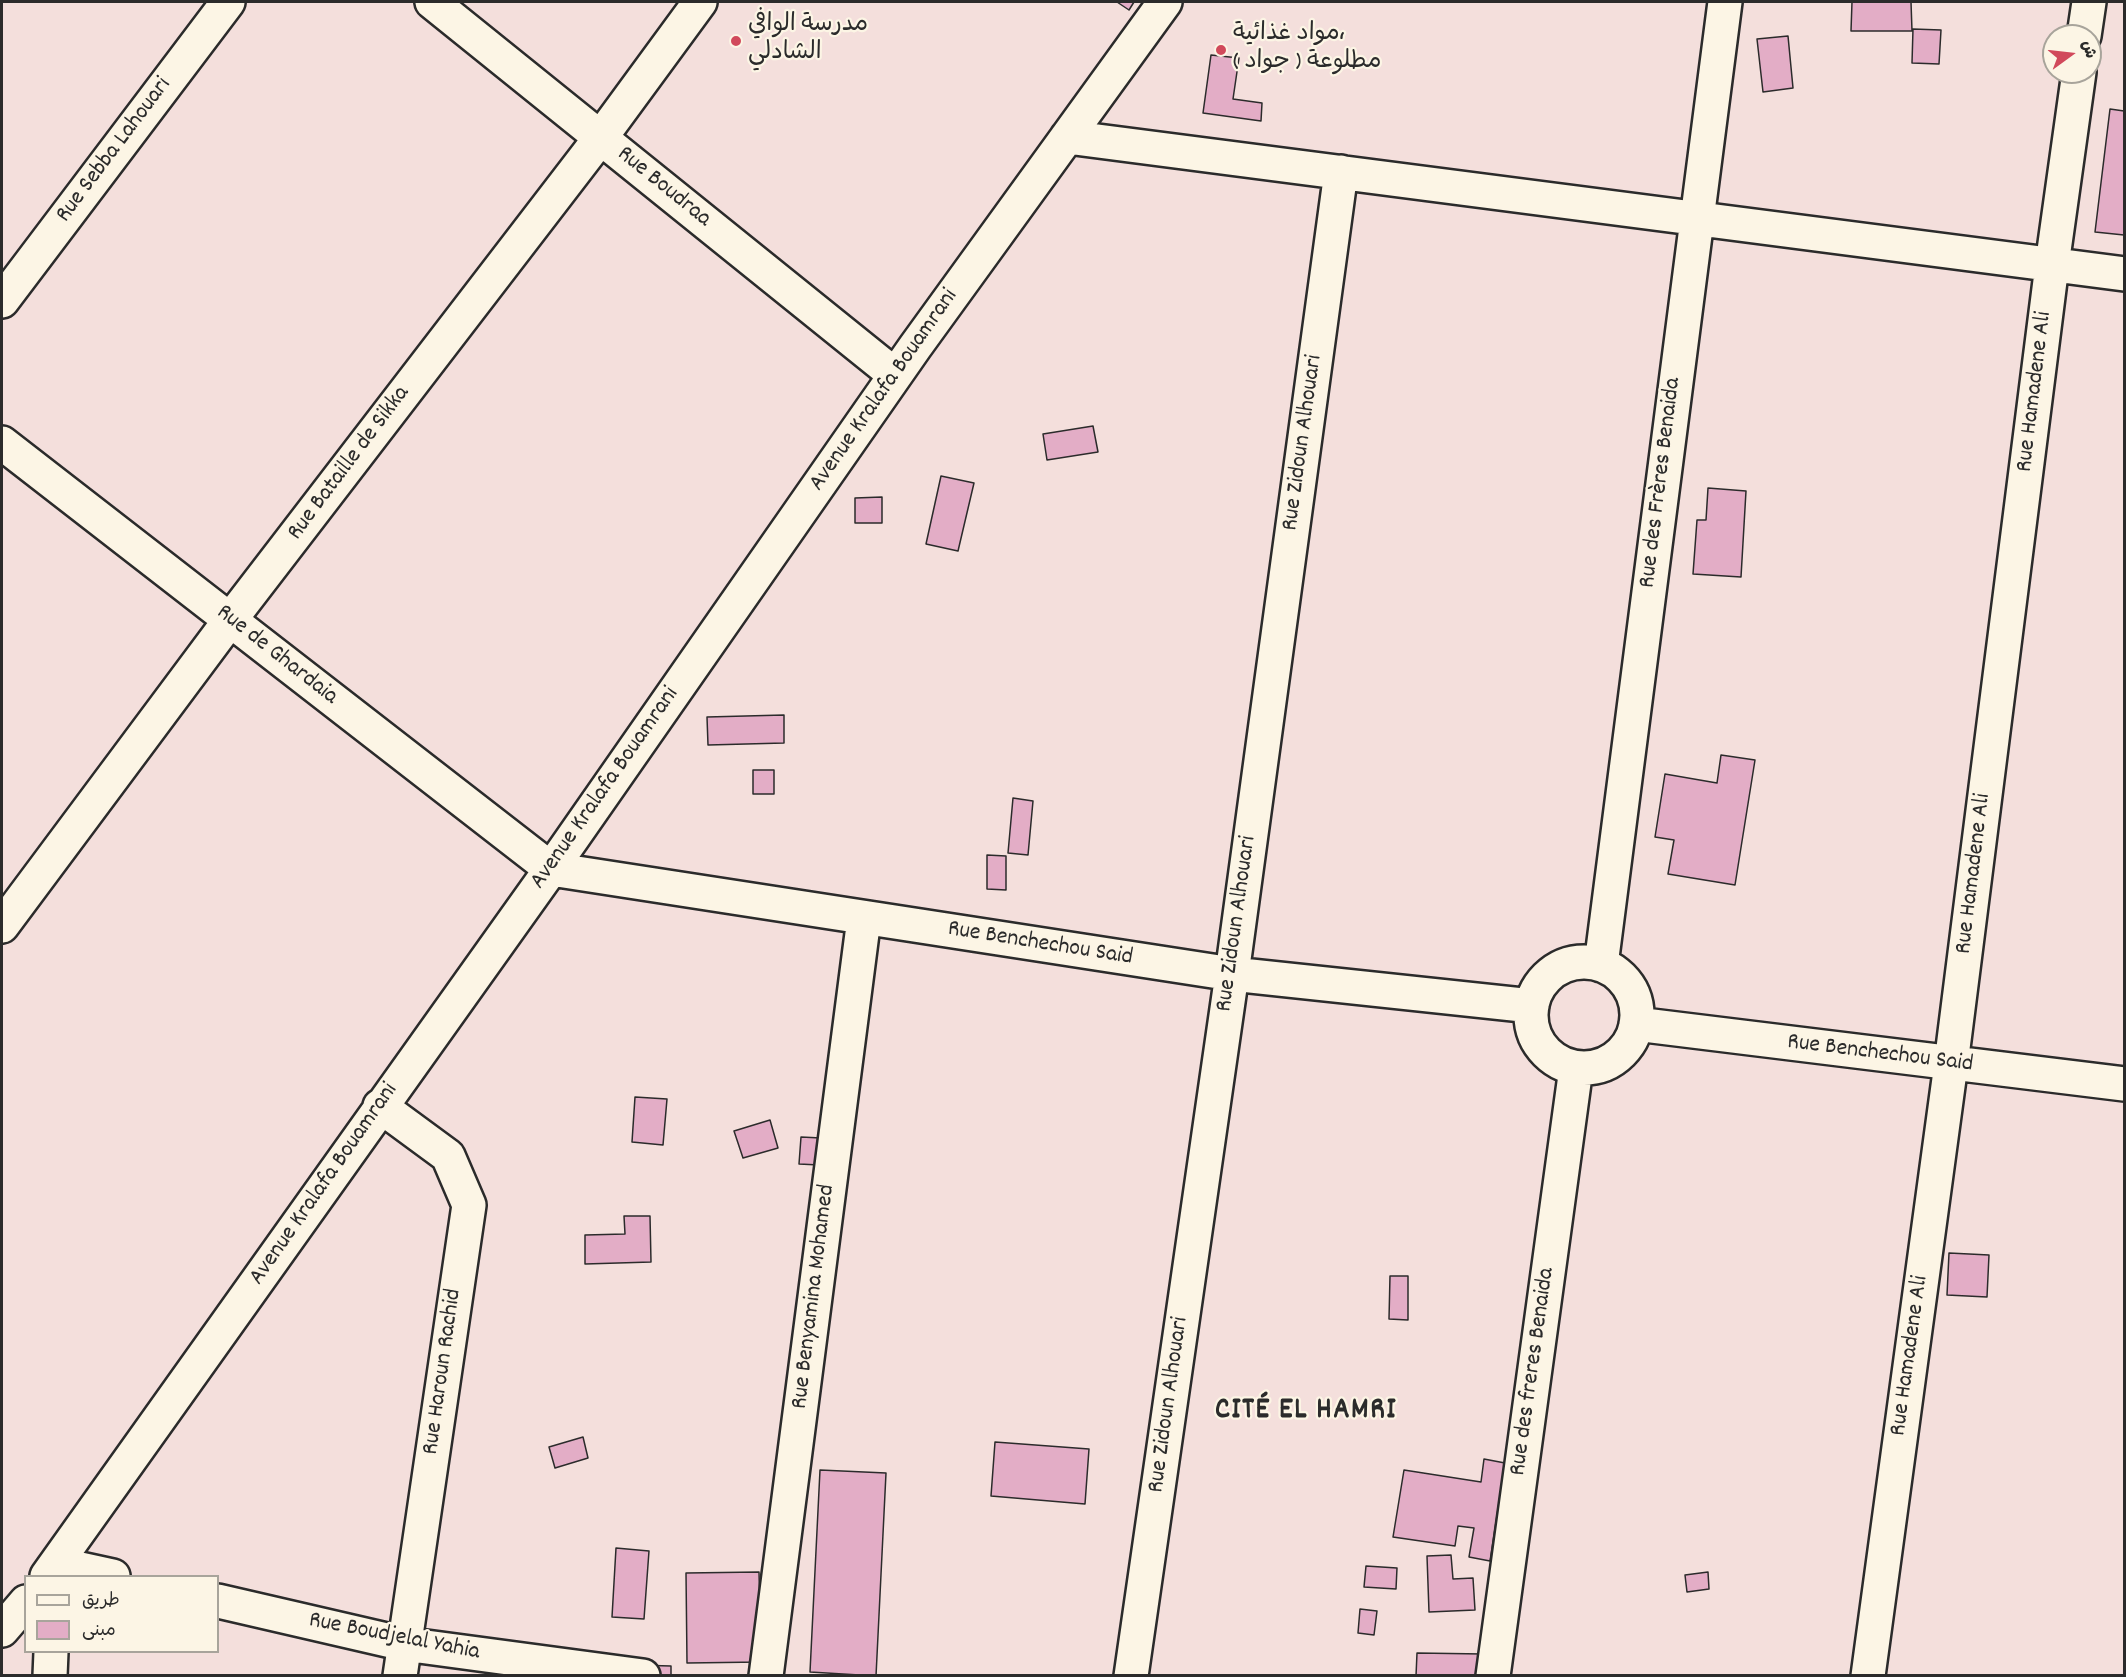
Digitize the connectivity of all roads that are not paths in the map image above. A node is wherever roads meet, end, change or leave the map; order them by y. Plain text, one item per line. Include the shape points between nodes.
1 (228, 2) edge
2 (432, 2) edge
3 (700, 2) edge
4 (1166, 2) edge
5 (1725, 2) edge
6 (2089, 2) edge
7 (2086, 24) edge
8 (2077, 84) edge
9 (600, 137) junction
10 (1067, 137) junction
11 (1341, 172) junction
12 (1696, 219) junction
13 (2052, 265) junction
14 (2124, 274) edge
15 (2, 301) edge
16 (895, 375) junction
17 (2, 443) edge
18 (230, 620) junction
19 (551, 869) junction
20 (864, 918) junction
21 (2, 926) edge
22 (1601, 965) junction
23 (1232, 974) junction
24 (1532, 1006) junction
25 (1636, 1024) junction
26 (1951, 1064) junction
27 (1576, 1068) junction
28 (2124, 1084) edge
29 (380, 1106) junction
30 (54, 1572) edge
31 (98, 1575) edge
32 (219, 1601) edge
33 (24, 1604) edge
34 (2, 1630) edge
35 (51, 1653) edge
36 (402, 1660) edge
37 (50, 1676) edge
38 (643, 1676) edge
39 (766, 1676) edge
40 (1131, 1676) edge
41 (1492, 1676) edge
42 (1868, 1676) edge

1 - 15 street, Rue Sebba Lahouari
2 - 9 street, Rue Boudraa
3 - 9 street, Rue Bataille de Sikka
4 - 10 street, Avenue Kralafa Bouamrani
5 - 12 street, Rue des Frères Benaida
6 - 7 street
8 - 13 street, Rue Hamadene Ali
9 - 16 street, Rue Boudraa
9 - 18 street, Rue Bataille de Sikka
10 - 11 street
10 - 16 street, Avenue Kralafa Bouamrani
11 - 12 street
11 - 23 street, Rue Zidoun Alhouari
12 - 13 street
12 - 22 street, Rue des Frères Benaida
13 - 14 street
13 - 26 street, Rue Hamadene Ali
16 - 19 street, Avenue Kralafa Bouamrani
17 - 18 street, Rue de Ghardaia
18 - 19 street, Rue de Ghardaia
18 - 21 street, Rue Bataille de Sikka
19 - 20 street, Rue Benchechou Said
19 - 29 street, Avenue Kralafa Bouamrani
20 - 23 street, Rue Benchechou Said
20 - 39 street, Rue Benyamina Mohamed
22 - 24 street via 1576,963 1553,972 1540,985
22 - 25 street via 1621,977 1633,994
23 - 24 street, Rue Benchechou Said
23 - 40 street, Rue Zidoun Alhouari
24 - 27 street via 1532,1028 1540,1045 1552,1058
25 - 26 street, Rue Benchechou Said
25 - 27 street via 1632,1039 1621,1054 1598,1067
26 - 28 street, Rue Benchechou Said
26 - 42 street, Rue Hamadene Ali
27 - 41 street, Rue des freres Benaida
29 - 30 street, Avenue Kralafa Bouamrani
29 - 36 street, Rue Haroun Rachid via 448,1156 469,1204
30 - 31 street
32 - 36 street, Rue Boudjelal Yahia
33 - 34 street
35 - 37 street
36 - 38 street, Rue Boudjelal Yahia

